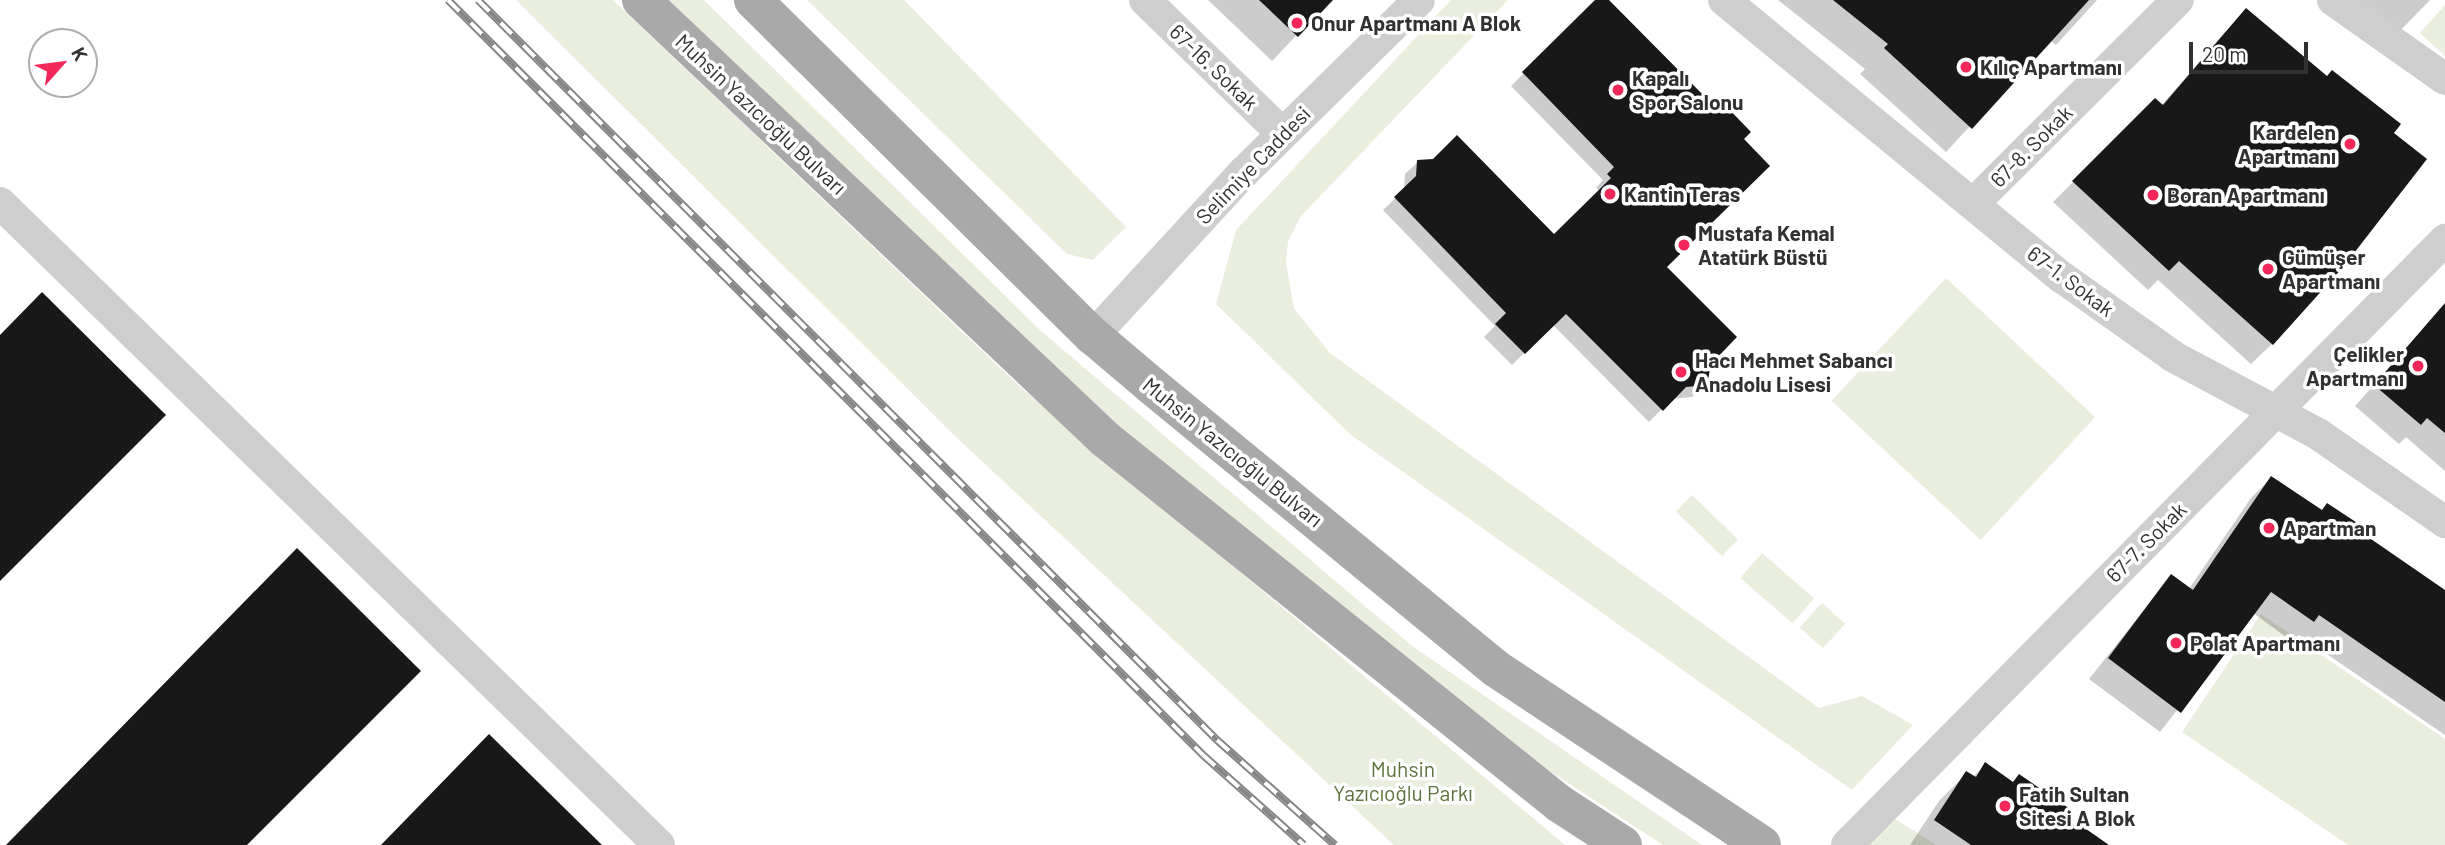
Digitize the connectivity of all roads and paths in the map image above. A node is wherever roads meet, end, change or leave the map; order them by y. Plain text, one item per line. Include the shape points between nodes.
1 (641, 0) edge
2 (753, 0) edge
3 (1145, 0) edge
4 (1419, 0) edge
5 (1724, 0) edge
6 (2178, 0) edge
7 (2333, 0) edge
8 (2445, 79) edge
9 (1282, 133) junction
10 (0, 202) edge
11 (1973, 204) junction
12 (2445, 240) edge
13 (1093, 336) junction
14 (2276, 411) junction
15 (2445, 522) edge
16 (659, 845) edge
17 (1623, 845) edge
18 (1762, 845) edge
19 (1847, 845) edge

1 - 17 main road, Muhsin Yazıcıoğlu Bulvarı via 1105,439 1560,804
2 - 13 main road, Muhsin Yazıcıoğlu Bulvarı
3 - 9 street, 67-16. Sokak
4 - 9 street, Selimiye Caddesi
5 - 11 street, 67-1. Sokak
6 - 11 street, 67-8. Sokak
7 - 8 street
9 - 13 street, Selimiye Caddesi
10 - 16 street
11 - 14 street, 67-1. Sokak via 2063,278 2174,357
12 - 14 street, 67-7. Sokak
13 - 18 main road, Muhsin Yazıcıoğlu Bulvarı via 1495,668
14 - 15 street, 67-1. Sokak via 2395,484
14 - 19 street, 67-7. Sokak

